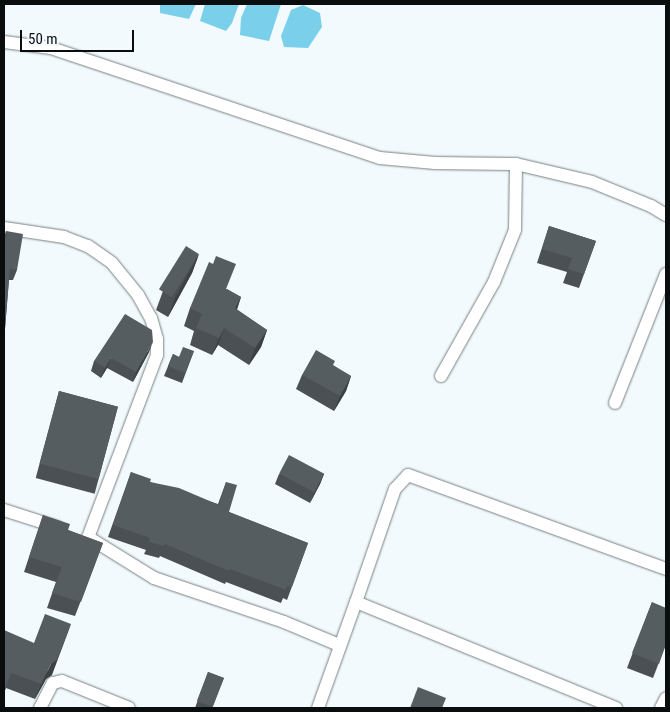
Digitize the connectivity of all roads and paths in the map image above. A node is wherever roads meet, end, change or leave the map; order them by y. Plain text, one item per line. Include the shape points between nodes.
1 (4, 42) edge
2 (516, 164) junction
3 (666, 215) edge
4 (4, 228) edge
5 (666, 274) edge
6 (441, 376) dead end
7 (615, 403) dead end
8 (4, 510) edge
9 (88, 538) junction
10 (666, 569) edge
11 (356, 602) junction
12 (339, 646) junction
13 (666, 698) edge
14 (40, 708) edge
15 (129, 708) edge
16 (318, 708) edge
17 (616, 708) edge
18 (661, 708) edge

1 - 2 street via 51,48 380,158
2 - 3 street via 592,182
2 - 6 street via 515,230 494,282
4 - 9 street via 64,237 88,246 112,263 138,295 151,318 157,339 157,355
5 - 7 street
8 - 9 street
9 - 12 street via 154,578 284,622
10 - 11 street via 408,475 395,489
11 - 12 street
11 - 17 street
12 - 16 street
13 - 18 street
14 - 15 street via 53,682 62,681

